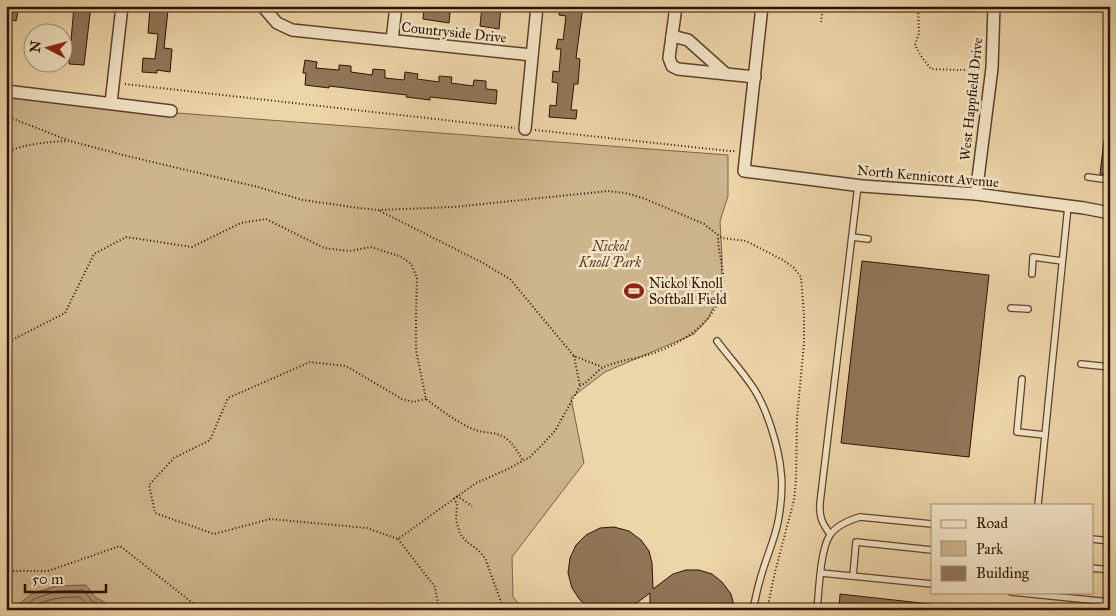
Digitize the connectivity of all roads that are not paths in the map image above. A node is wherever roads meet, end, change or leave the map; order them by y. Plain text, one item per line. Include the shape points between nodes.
1 (122, 6) edge
2 (265, 6) edge
3 (396, 6) edge
4 (537, 6) edge
5 (676, 6) edge
6 (762, 6) edge
7 (994, 6) edge
8 (672, 36) junction
9 (392, 40) junction
10 (532, 55) junction
11 (726, 74) junction
12 (755, 77) junction
13 (6, 90) edge
14 (111, 103) junction
15 (171, 111) dead end
16 (525, 129) road end
17 (1088, 177) dead end
18 (1110, 180) edge
19 (858, 186) junction
20 (976, 194) junction
21 (1068, 206) junction
22 (1110, 213) edge
23 (852, 237) junction
24 (868, 239) dead end
25 (1062, 261) junction
26 (1032, 274) dead end
27 (1011, 308) dead end
28 (1028, 309) dead end
29 (717, 341) dead end
30 (1081, 364) dead end
31 (1110, 367) edge
32 (1022, 379) dead end
33 (1045, 435) junction
34 (1038, 504) edge
35 (931, 524) edge
36 (830, 534) junction
37 (1094, 539) edge
38 (1110, 541) edge
39 (931, 550) edge
40 (1094, 568) edge
41 (1110, 570) edge
42 (821, 573) junction
43 (853, 576) junction
44 (931, 584) edge
45 (1037, 594) edge
46 (1110, 602) edge
47 (753, 610) edge
48 (817, 610) edge

1 - 14 street
2 - 9 street, Countryside Drive via 276,23 292,30
3 - 9 street
4 - 10 street
5 - 8 street
6 - 12 street
7 - 20 street, West Happfield Drive via 992,68
8 - 11 street via 688,40
8 - 11 street via 669,58 672,66
9 - 10 street, Countryside Drive
10 - 16 street
11 - 12 street
12 - 19 street, North Kennicott Avenue via 744,171
13 - 14 street
14 - 15 street
17 - 18 lane
19 - 20 street, North Kennicott Avenue
19 - 23 lane
20 - 21 street, North Kennicott Avenue
21 - 22 street, North Kennicott Avenue
21 - 25 lane
23 - 24 lane
23 - 36 lane via 819,512
25 - 26 lane via 1033,257
25 - 33 lane
27 - 28 lane
29 - 47 lane via 755,390 764,408 781,472 778,522
30 - 31 lane
32 - 33 lane via 1017,432
33 - 34 lane
35 - 36 lane via 860,517
36 - 42 lane
37 - 38 lane
39 - 43 lane via 856,542
40 - 41 lane
42 - 43 lane
42 - 48 lane
43 - 44 lane
45 - 46 lane

